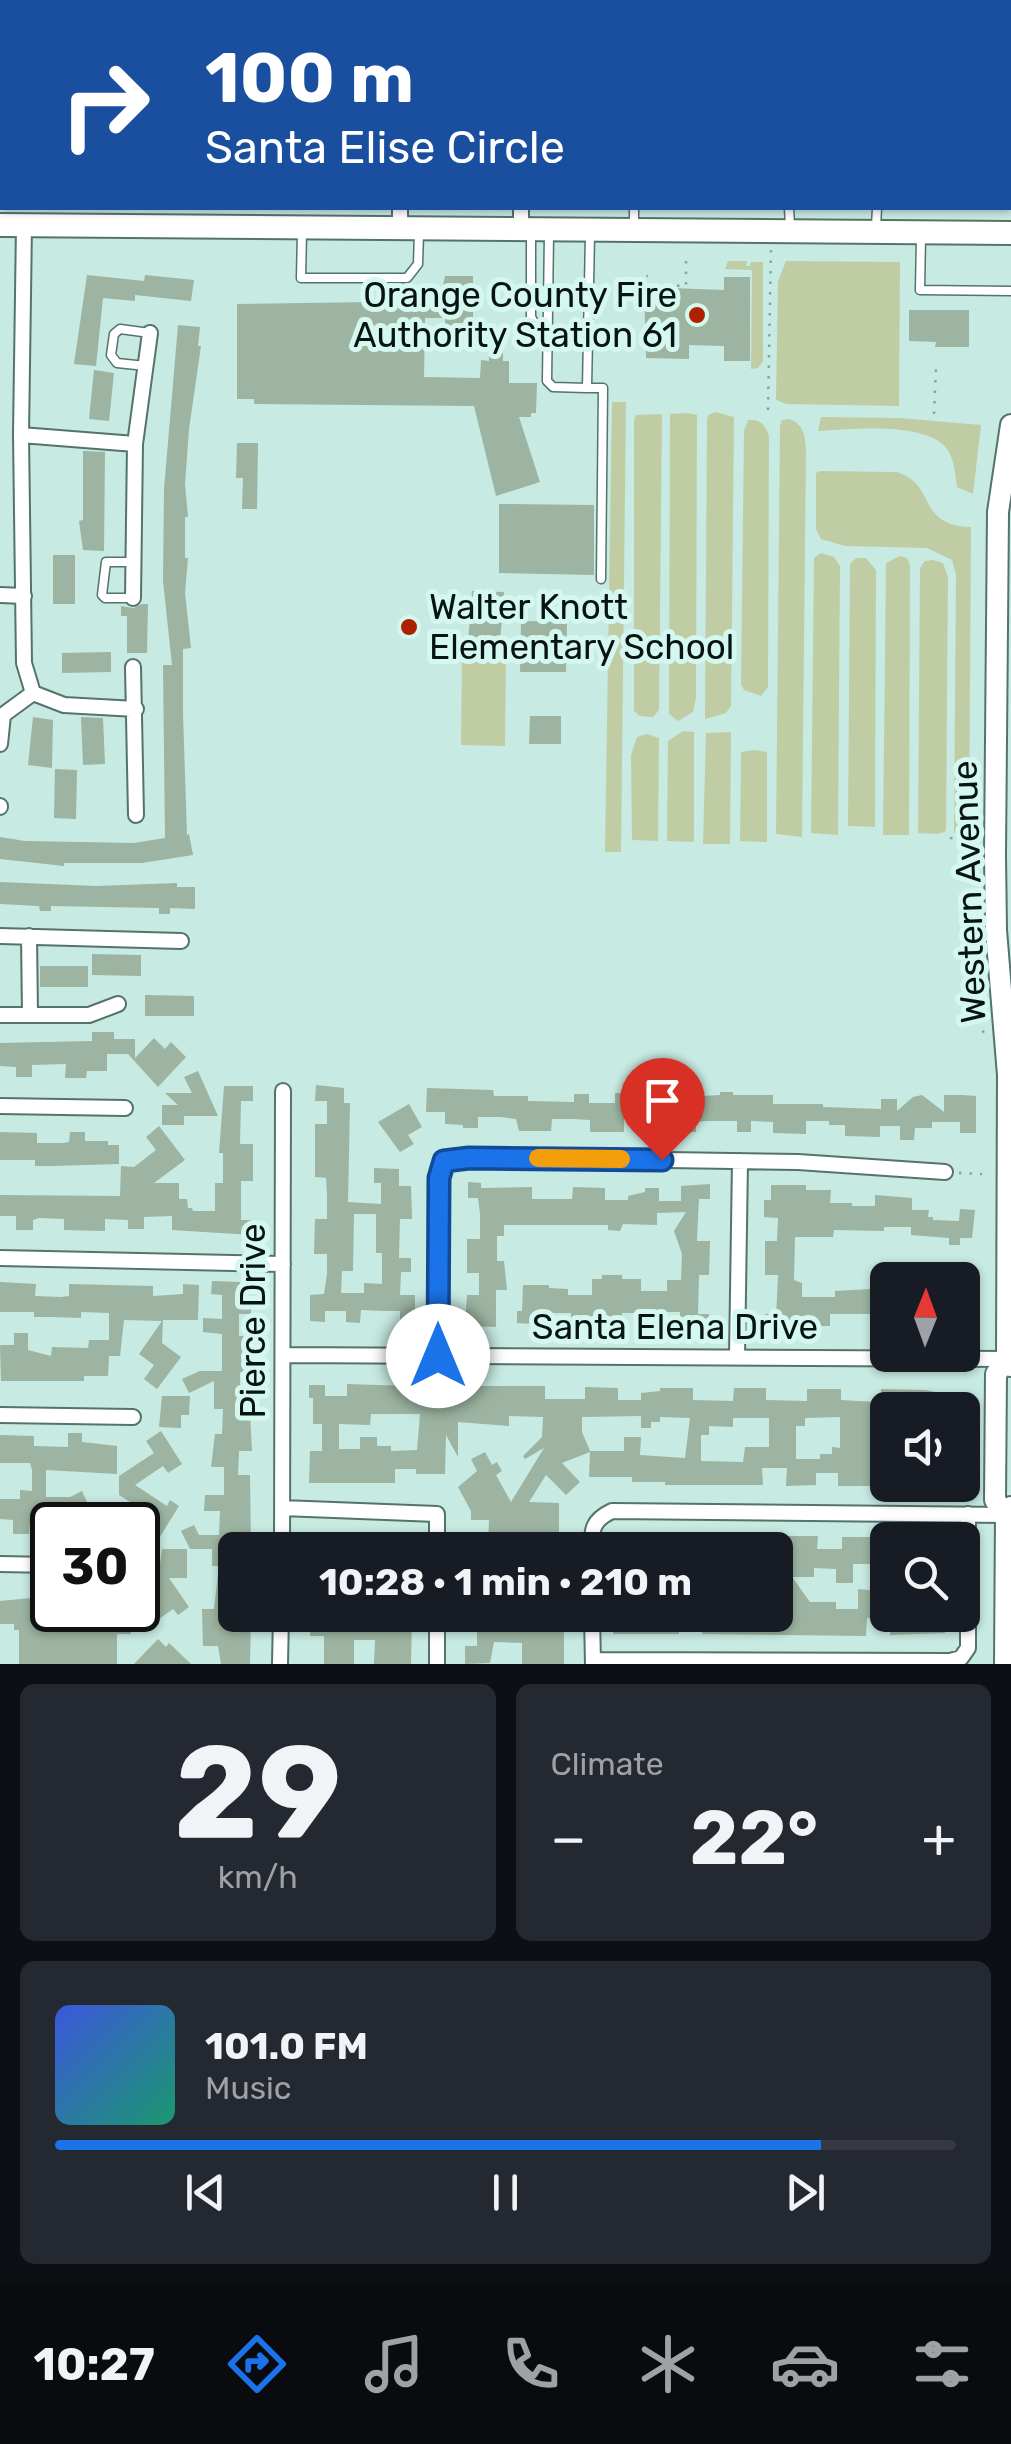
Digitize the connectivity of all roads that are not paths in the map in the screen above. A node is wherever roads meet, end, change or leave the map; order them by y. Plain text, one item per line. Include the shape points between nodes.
1 (877, 210) edge
2 (226, 217) edge
3 (634, 219) edge
4 (406, 221) edge
5 (783, 223) edge
6 (0, 224) edge
7 (530, 224) edge
8 (24, 225) junction
9 (302, 227) junction
10 (590, 230) junction
11 (876, 232) junction
12 (921, 232) junction
13 (1011, 233) edge
14 (1011, 291) edge
15 (548, 332) junction
16 (150, 333) joint
17 (146, 366) junction
18 (588, 388) junction
19 (1011, 425) edge
20 (21, 435) junction
21 (135, 444) junction
22 (134, 562) junction
23 (602, 579) dead end
24 (0, 595) edge
25 (24, 596) junction
26 (133, 598) joint
27 (133, 667) dead end
28 (33, 693) junction
29 (136, 709) junction
30 (0, 744) edge
31 (136, 815) dead end
32 (0, 936) edge
33 (30, 936) junction
34 (181, 941) dead end
35 (118, 1004) dead end
36 (0, 1015) edge
37 (30, 1015) junction
38 (283, 1091) dead end
39 (1010, 1094) edge
40 (0, 1106) edge
41 (124, 1108) dead end
42 (740, 1161) junction
43 (946, 1172) dead end
44 (1009, 1241) edge
45 (0, 1258) edge
46 (283, 1264) junction
47 (283, 1355) junction
48 (438, 1356) junction
49 (737, 1358) junction
50 (1006, 1368) edge
51 (0, 1415) edge
52 (133, 1417) dead end
53 (282, 1508) junction
54 (1008, 1511) edge
55 (968, 1514) junction
56 (282, 1532) edge
57 (437, 1532) edge
58 (592, 1532) edge
59 (0, 1564) edge
60 (30, 1565) edge
61 (281, 1632) edge
62 (437, 1632) edge
63 (592, 1632) edge
64 (593, 1662) edge
65 (280, 1664) edge
66 (437, 1664) edge
67 (1005, 1664) edge

1 - 11 lane
2 - 8 main road
2 - 9 main road
3 - 5 main road
3 - 10 main road
4 - 7 main road
4 - 9 main road
4 - 9 lane via 418,264 402,279 302,278
5 - 11 main road
6 - 8 main road
7 - 10 main road
7 - 15 lane
7 - 15 lane via 531,316
8 - 20 street
10 - 18 lane
11 - 12 main road
12 - 13 main road
12 - 14 lane via 920,290
15 - 18 lane via 548,381
16 - 17 street
16 - 17 lane via 120,329 111,355 117,363
17 - 21 street
18 - 23 lane via 603,388
19 - 39 main road, Western Avenue via 998,512 995,855
20 - 21 street
20 - 25 street
21 - 22 street
22 - 26 street
22 - 26 lane via 106,562 102,595
24 - 25 street
25 - 28 street via 24,664
27 - 29 street
28 - 29 street via 64,705
28 - 30 street via 3,715
29 - 31 street
32 - 33 street
33 - 34 street
33 - 37 street
35 - 37 street via 89,1016
36 - 37 street
38 - 46 street, Pierce Drive
39 - 44 main road, Western Avenue
40 - 41 street
42 - 43 street
42 - 48 street via 444,1161
42 - 49 street
44 - 50 main road, Western Avenue
45 - 46 street
46 - 47 street, Pierce Drive
47 - 48 street, Santa Elena Drive
47 - 53 street, Pierce Drive
48 - 49 street, Santa Elena Drive
49 - 50 street, Santa Elena Drive
50 - 54 main road, Western Avenue via 995,1500
51 - 52 street
53 - 56 street, Pierce Drive
53 - 57 street via 437,1514
54 - 55 street
54 - 67 main road, Western Avenue
55 - 58 street via 612,1511 599,1517
55 - 64 street via 968,1648 960,1658
59 - 60 street
61 - 65 street
62 - 66 street
63 - 64 street

